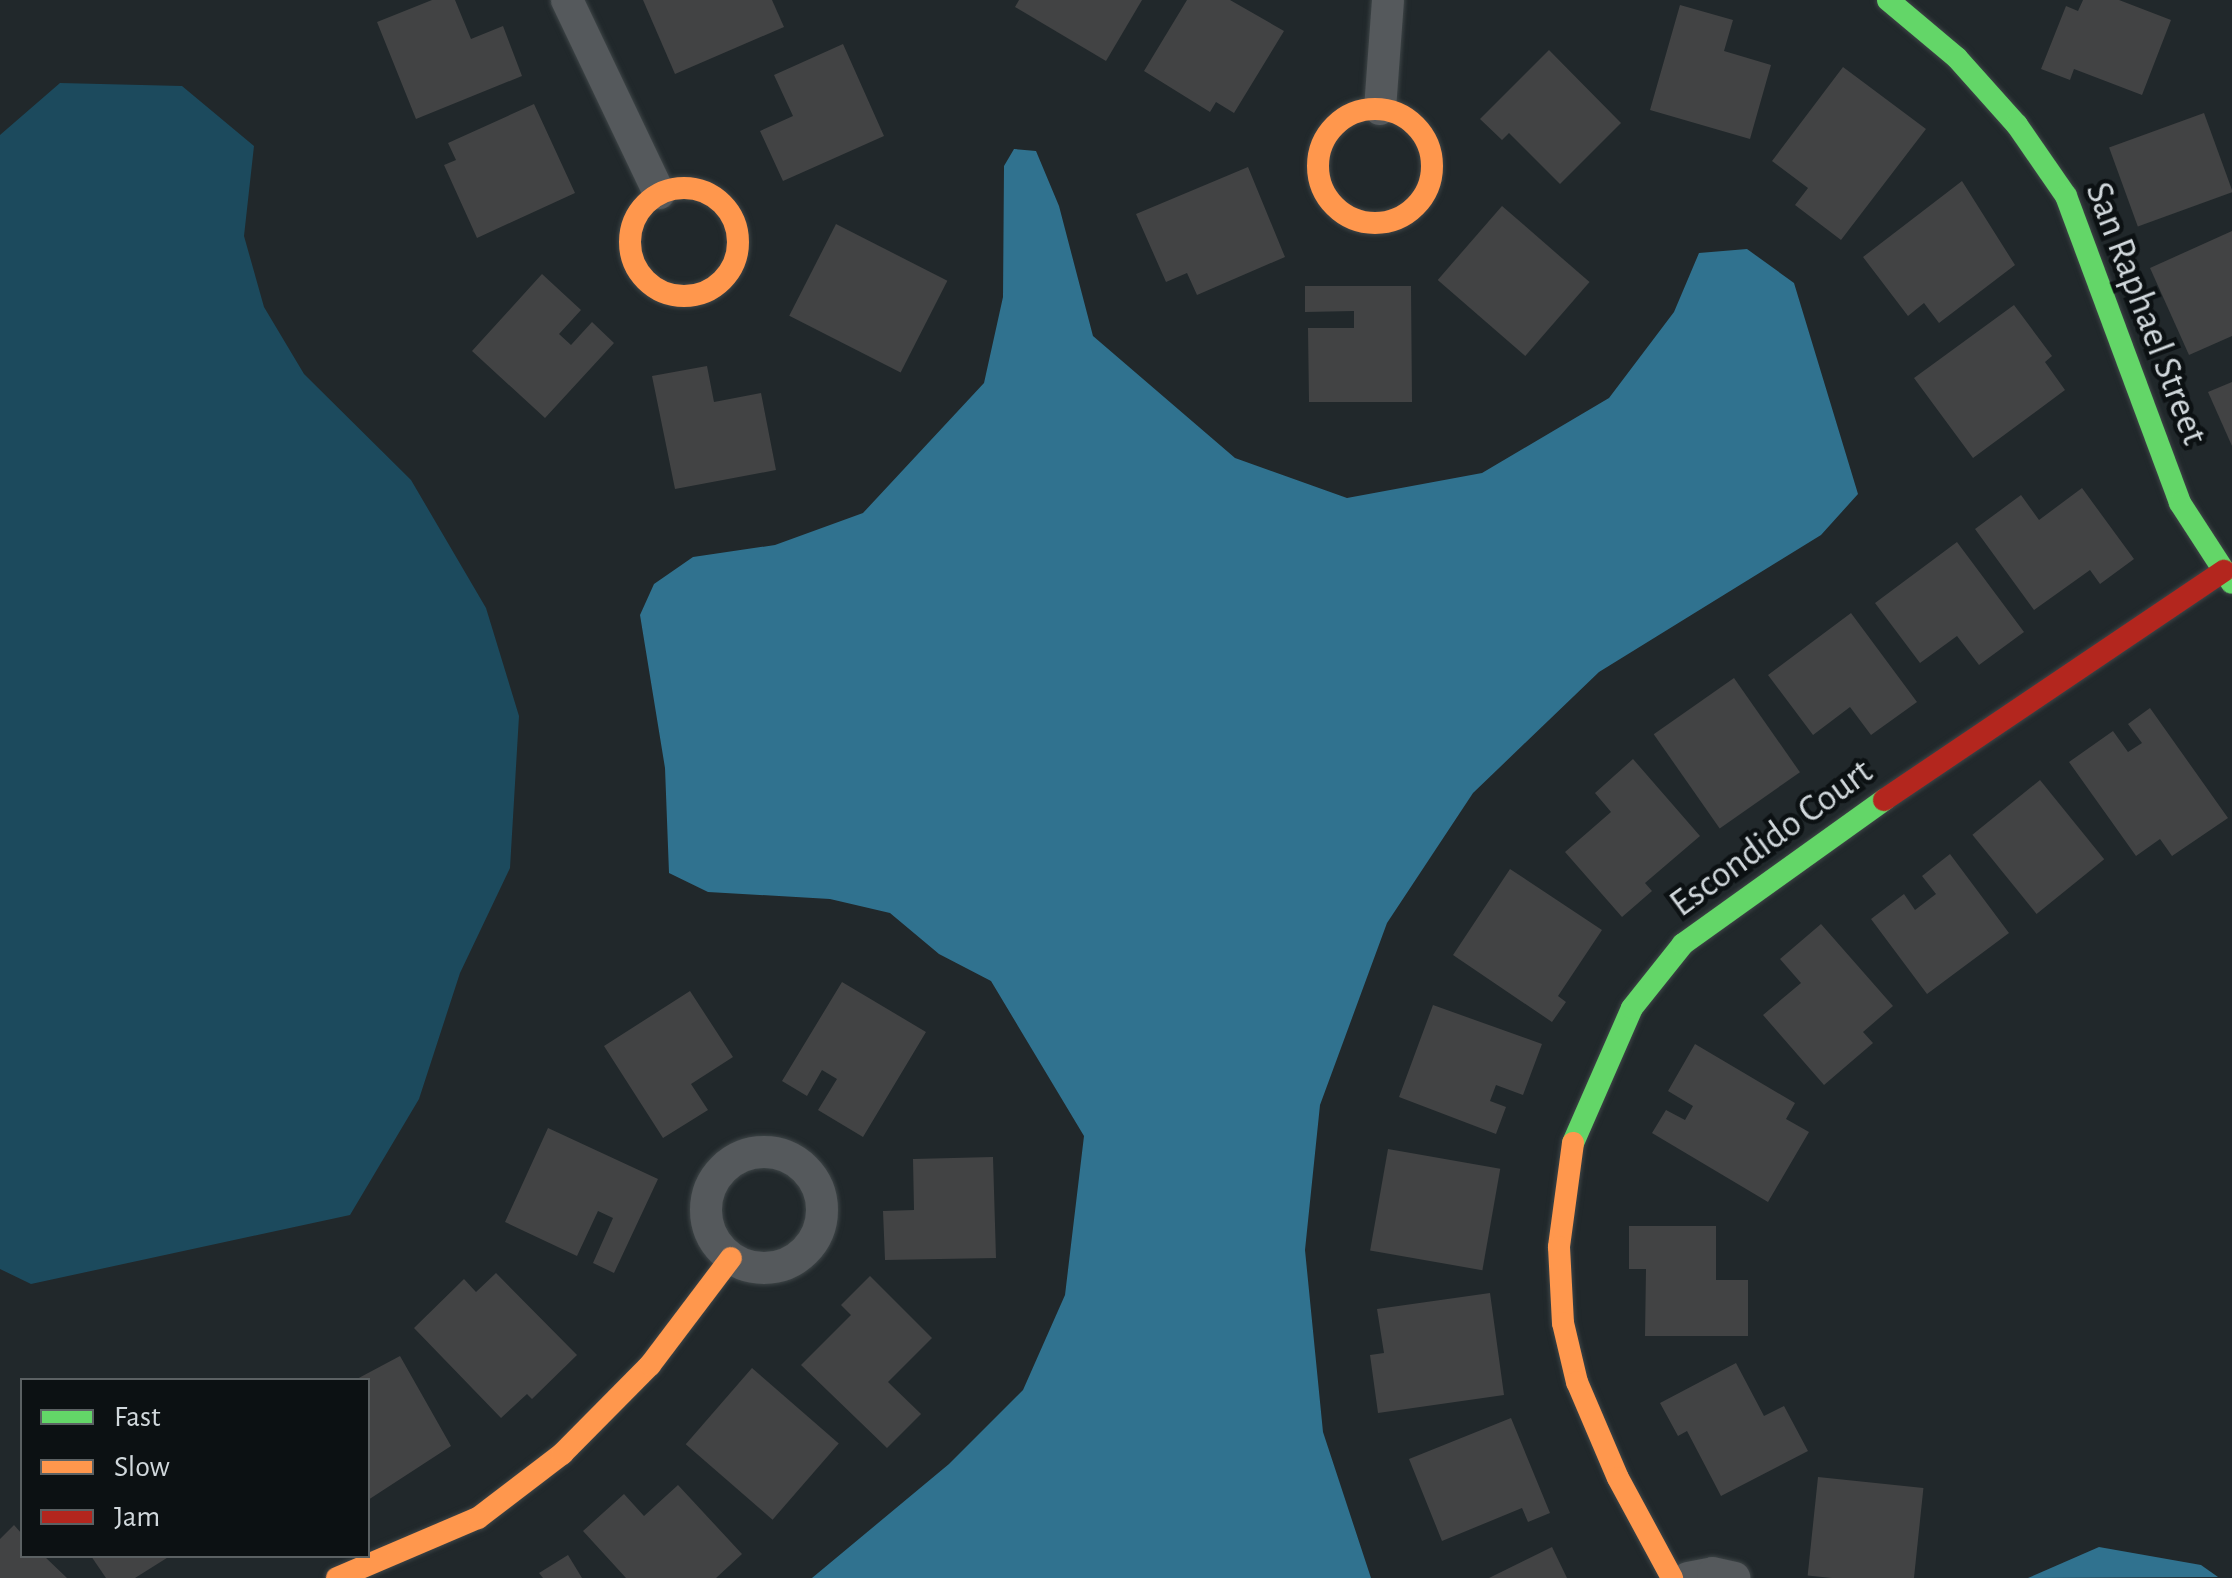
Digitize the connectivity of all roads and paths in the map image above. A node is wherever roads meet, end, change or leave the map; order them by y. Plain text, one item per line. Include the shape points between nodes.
1 (567, 0) edge
2 (1388, 0) edge
3 (1888, 0) edge
4 (1924, 12) edge
5 (1380, 109) junction
6 (659, 194) junction
7 (2228, 577) edge
8 (731, 1258) dead end
9 (337, 1578) edge
10 (1672, 1578) edge
11 (1688, 1578) edge
12 (1734, 1578) edge

1 - 6 street
2 - 5 street
3 - 4 street, San Raphael Street
4 - 7 street, San Raphael Street via 2017,124 2066,196 2180,503
5 - 5 street via 1342,119 1318,158 1326,197 1339,212 1375,224 1412,211 1433,174 1432,154 1416,125
6 - 6 street via 632,224 635,265 665,292 706,292 733,266 735,222 703,191
7 - 10 street, Escondido Court via 1750,890 1683,944 1632,1008 1584,1106 1565,1169 1558,1247 1563,1323 1577,1382 1618,1478
8 - 9 street via 650,1365 562,1454 478,1518
11 - 12 street

